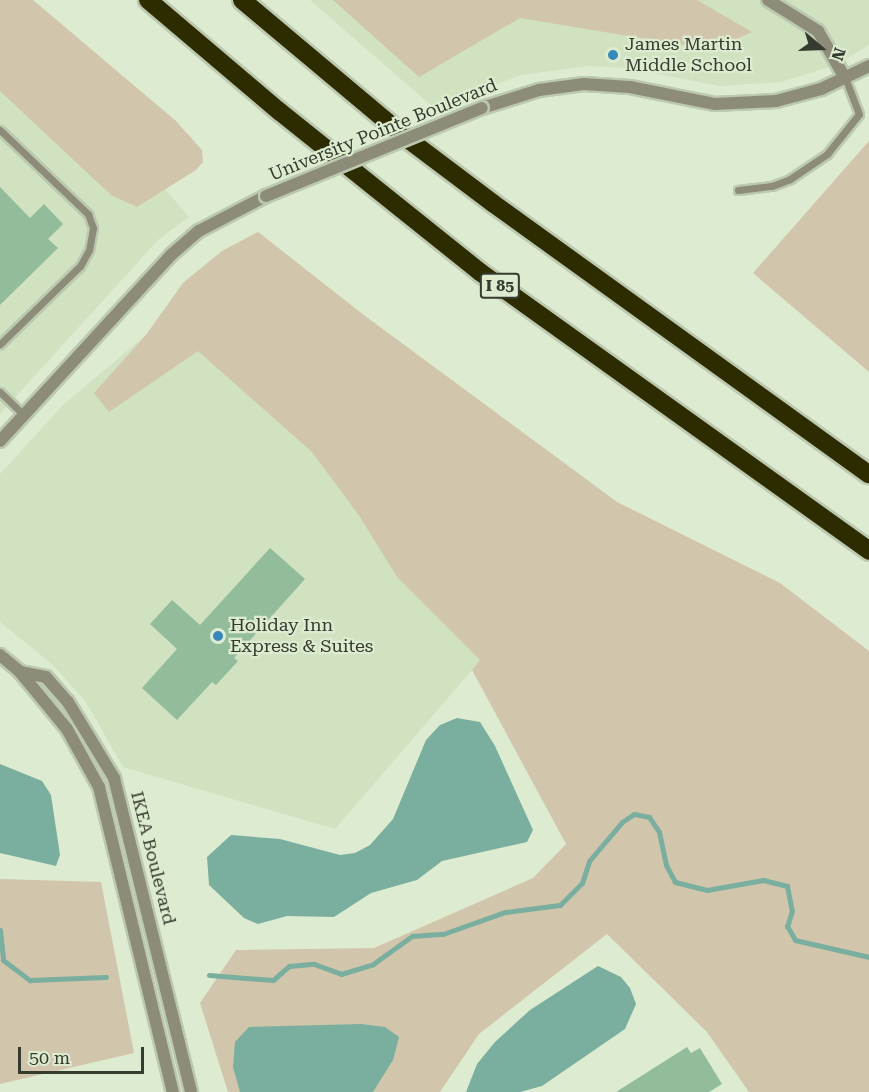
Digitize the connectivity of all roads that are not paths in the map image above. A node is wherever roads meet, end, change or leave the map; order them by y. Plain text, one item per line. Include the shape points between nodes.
1 (148, 0) edge
2 (242, 0) edge
3 (768, 0) edge
4 (869, 66) edge
5 (845, 78) junction
6 (0, 130) edge
7 (738, 190) dead end
8 (0, 344) edge
9 (0, 392) edge
10 (24, 415) junction
11 (0, 441) edge
12 (869, 474) edge
13 (869, 551) edge
14 (0, 655) edge
15 (20, 672) junction
16 (173, 1092) edge
17 (191, 1092) edge

1 - 13 highway, I 85 via 470,264
2 - 12 highway via 476,191
3 - 5 street via 818,31
4 - 5 street, University Pointe Boulevard
5 - 7 lane via 859,114 827,154 790,179 772,186
5 - 10 street, University Pointe Boulevard, bridge via 799,95 754,103 715,104 630,87 584,84 521,94 266,196 198,231 171,255
6 - 8 lane via 81,207 93,228 89,250 80,266
9 - 10 lane
10 - 11 street, University Pointe Boulevard
14 - 15 street, IKEA Boulevard
15 - 16 street, IKEA Boulevard via 67,729 99,787
15 - 17 street, IKEA Boulevard via 46,677 68,702 114,778

